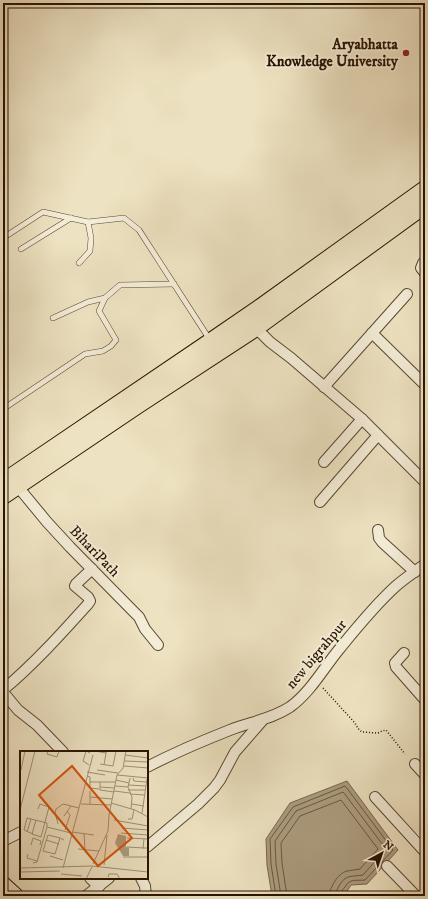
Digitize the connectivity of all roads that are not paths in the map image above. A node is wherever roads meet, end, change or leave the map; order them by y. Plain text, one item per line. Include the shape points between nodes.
1 (425, 189) edge
2 (425, 205) edge
3 (398, 217) junction
4 (71, 218) junction
5 (88, 222) junction
6 (3, 241) edge
7 (21, 249) dead end
8 (425, 261) edge
9 (79, 263) dead end
10 (425, 274) edge
11 (174, 284) junction
12 (407, 294) dead end
13 (105, 298) junction
14 (282, 300) junction
15 (53, 318) dead end
16 (256, 328) junction
17 (372, 333) junction
18 (215, 347) junction
19 (425, 385) edge
20 (324, 387) junction
21 (3, 409) edge
22 (362, 419) junction
23 (378, 435) junction
24 (324, 462) dead end
25 (9, 480) edge
26 (425, 482) edge
27 (3, 496) edge
28 (320, 502) dead end
29 (378, 530) dead end
30 (425, 564) edge
31 (92, 569) junction
32 (415, 572) junction
33 (158, 645) dead end
34 (404, 653) dead end
35 (3, 691) edge
36 (425, 700) edge
37 (262, 720) junction
38 (62, 751) edge
39 (415, 764) dead end
40 (148, 767) edge
41 (425, 775) edge
42 (375, 797) dead end
43 (20, 832) edge
44 (3, 841) edge
45 (148, 846) edge
46 (425, 852) edge
47 (387, 866) dead end
48 (91, 879) edge
49 (108, 879) edge
50 (142, 879) edge
51 (3, 885) edge
52 (99, 887) junction
53 (15, 896) edge
54 (86, 896) edge
55 (146, 896) edge
56 (416, 896) edge

1 - 3 main road
2 - 3 main road
3 - 14 main road
4 - 5 lane
4 - 6 lane via 43,212
4 - 7 lane
5 - 9 lane via 90,250
5 - 11 lane via 124,218 139,230
8 - 10 street via 421,268
11 - 13 lane via 120,285
11 - 18 lane
12 - 17 street
13 - 15 lane via 88,302
13 - 21 lane via 99,312 116,340 103,351 85,354
14 - 16 main road
14 - 18 main road
16 - 18 main road
16 - 20 street
17 - 19 street
17 - 20 street
18 - 25 main road
20 - 22 street
22 - 23 street
22 - 24 street
23 - 26 street
23 - 28 street
25 - 27 main road
25 - 31 street, BihariPath
29 - 32 street via 382,542
30 - 32 street, new bigrahpur
31 - 33 street, BihariPath via 134,612
31 - 35 street via 75,586 88,597 88,604 55,641
32 - 37 street, new bigrahpur via 383,598 301,697 277,714
34 - 36 street via 395,663 396,668
35 - 38 street via 18,710
37 - 40 street, new bigrahpur via 205,740
37 - 45 street via 235,752 214,788
39 - 41 street
42 - 46 street
43 - 44 street
47 - 56 street
48 - 52 street
49 - 52 street
50 - 55 street
51 - 53 main road
52 - 54 street

